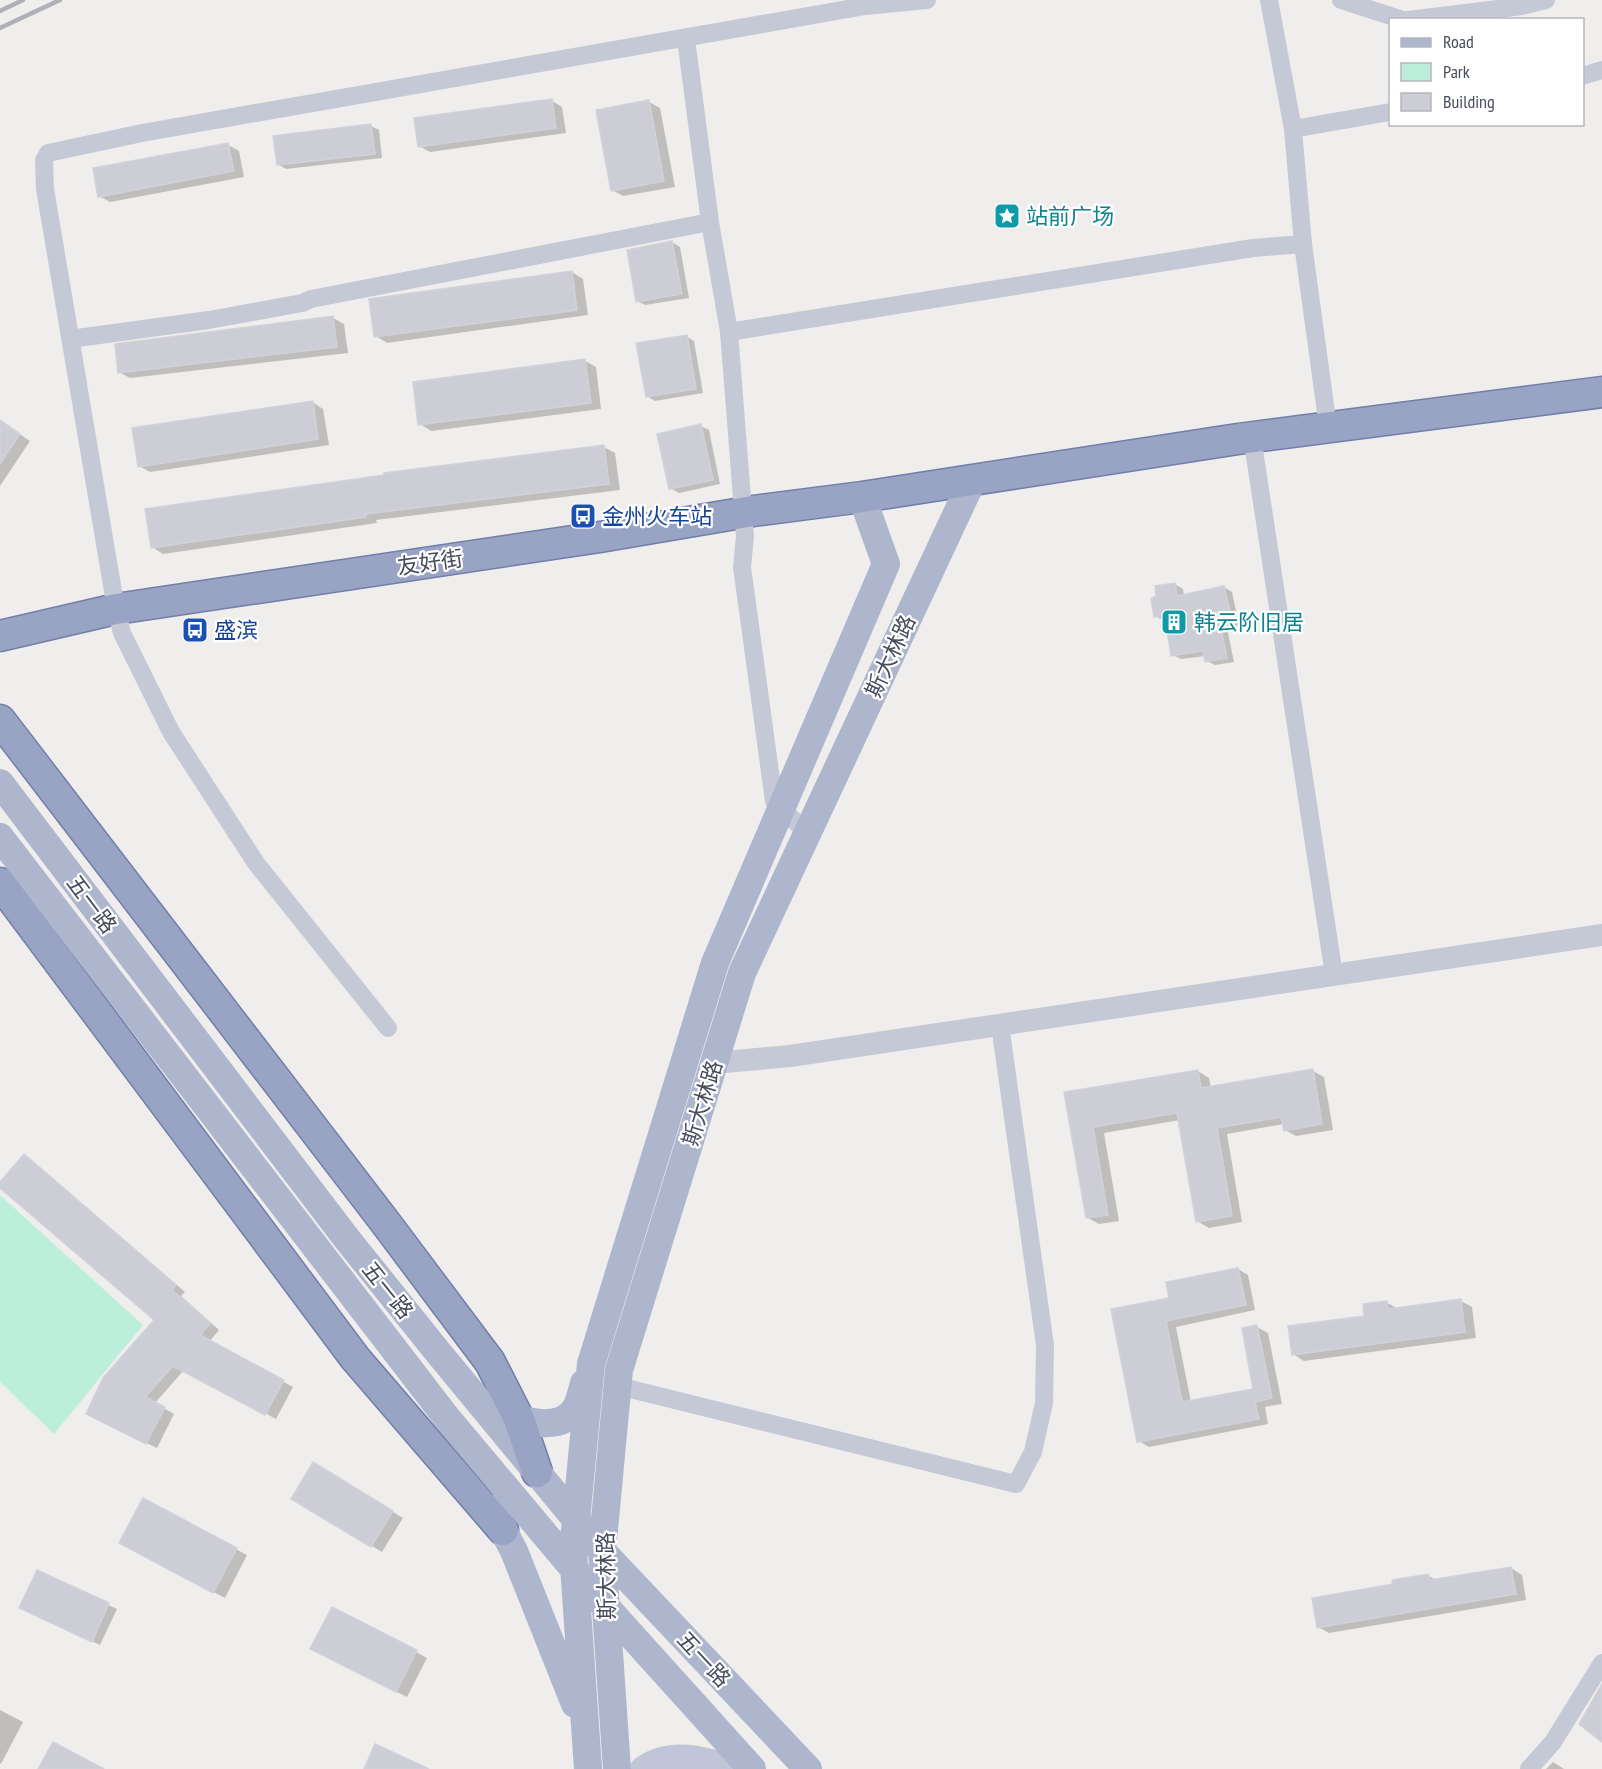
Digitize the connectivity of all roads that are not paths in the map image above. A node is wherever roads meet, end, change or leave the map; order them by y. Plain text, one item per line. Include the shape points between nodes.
1 (927, 0) edge
2 (1341, 0) edge
3 (1546, 0) edge
4 (1275, 1) edge
5 (1397, 18) edge
6 (1424, 18) edge
7 (686, 39) junction
8 (1602, 70) edge
9 (1584, 75) edge
10 (1389, 112) edge
11 (1293, 129) junction
12 (710, 222) junction
13 (1303, 244) junction
14 (729, 332) junction
15 (70, 339) junction
16 (1602, 392) edge
17 (1328, 427) junction
18 (1252, 437) junction
19 (972, 481) junction
20 (862, 497) junction
21 (743, 513) junction
22 (116, 609) junction
23 (0, 636) edge
24 (0, 720) edge
25 (0, 783) edge
26 (781, 808) junction
27 (807, 833) junction
28 (0, 837) edge
29 (0, 883) edge
30 (1602, 935) edge
31 (1334, 975) junction
32 (999, 1025) junction
33 (388, 1028) dead end
34 (714, 1063) junction
35 (591, 1364) junction
36 (618, 1386) junction
37 (484, 1408) junction
38 (447, 1418) junction
39 (519, 1419) junction
40 (537, 1472) junction
41 (576, 1520) junction
42 (503, 1530) junction
43 (602, 1551) junction
44 (574, 1570) junction
45 (605, 1606) junction
46 (1602, 1663) edge
47 (585, 1730) junction
48 (588, 1769) edge
49 (617, 1769) edge
50 (643, 1769) edge
51 (733, 1769) edge
52 (752, 1769) edge
53 (808, 1769) edge
54 (1529, 1769) edge

1 - 7 street via 865,6
2 - 5 street
3 - 6 street
4 - 11 street
7 - 12 street
7 - 15 street via 142,133 48,153 44,160 45,189
8 - 9 street
10 - 11 street
11 - 13 street
12 - 14 street
12 - 15 street via 220,318
13 - 14 street via 1253,248
13 - 17 street
14 - 21 street
15 - 22 street
16 - 17 highway, 友好街
17 - 18 highway, 友好街
18 - 19 highway, 友好街
18 - 31 street
19 - 20 highway, 友好街
19 - 27 main road, 斯大林路
20 - 21 highway, 友好街
20 - 26 main road, 斯大林路 via 886,564
21 - 22 highway, 友好街
21 - 26 street via 742,567 774,801
22 - 23 highway, 友好街
22 - 33 street via 122,633 171,732 255,863
24 - 39 highway via 490,1362
25 - 37 main road, 五一路 via 346,1239
26 - 27 street
26 - 35 main road, 斯大林路 via 715,963
27 - 34 main road, 斯大林路 via 742,973
28 - 38 main road
29 - 42 highway via 355,1358
30 - 31 street
31 - 32 street
32 - 34 street via 790,1056
32 - 36 street via 1046,1345 1044,1402 1033,1452 1016,1484
34 - 36 main road, 斯大林路 via 619,1370
35 - 39 main road via 576,1408 563,1419 538,1424
35 - 41 main road, 斯大林路
36 - 43 main road, 斯大林路
37 - 39 main road
37 - 40 main road, 五一路
38 - 42 main road
38 - 44 main road
39 - 40 highway
40 - 41 main road, 五一路
41 - 43 main road, 五一路
41 - 44 main road, 斯大林路
42 - 47 main road
43 - 45 main road, 斯大林路
43 - 53 main road, 五一路
44 - 45 main road
44 - 47 main road, 斯大林路
45 - 49 main road, 斯大林路
45 - 52 main road
46 - 54 street via 1553,1742
47 - 48 main road, 斯大林路
50 - 51 main road via 666,1759 686,1757

